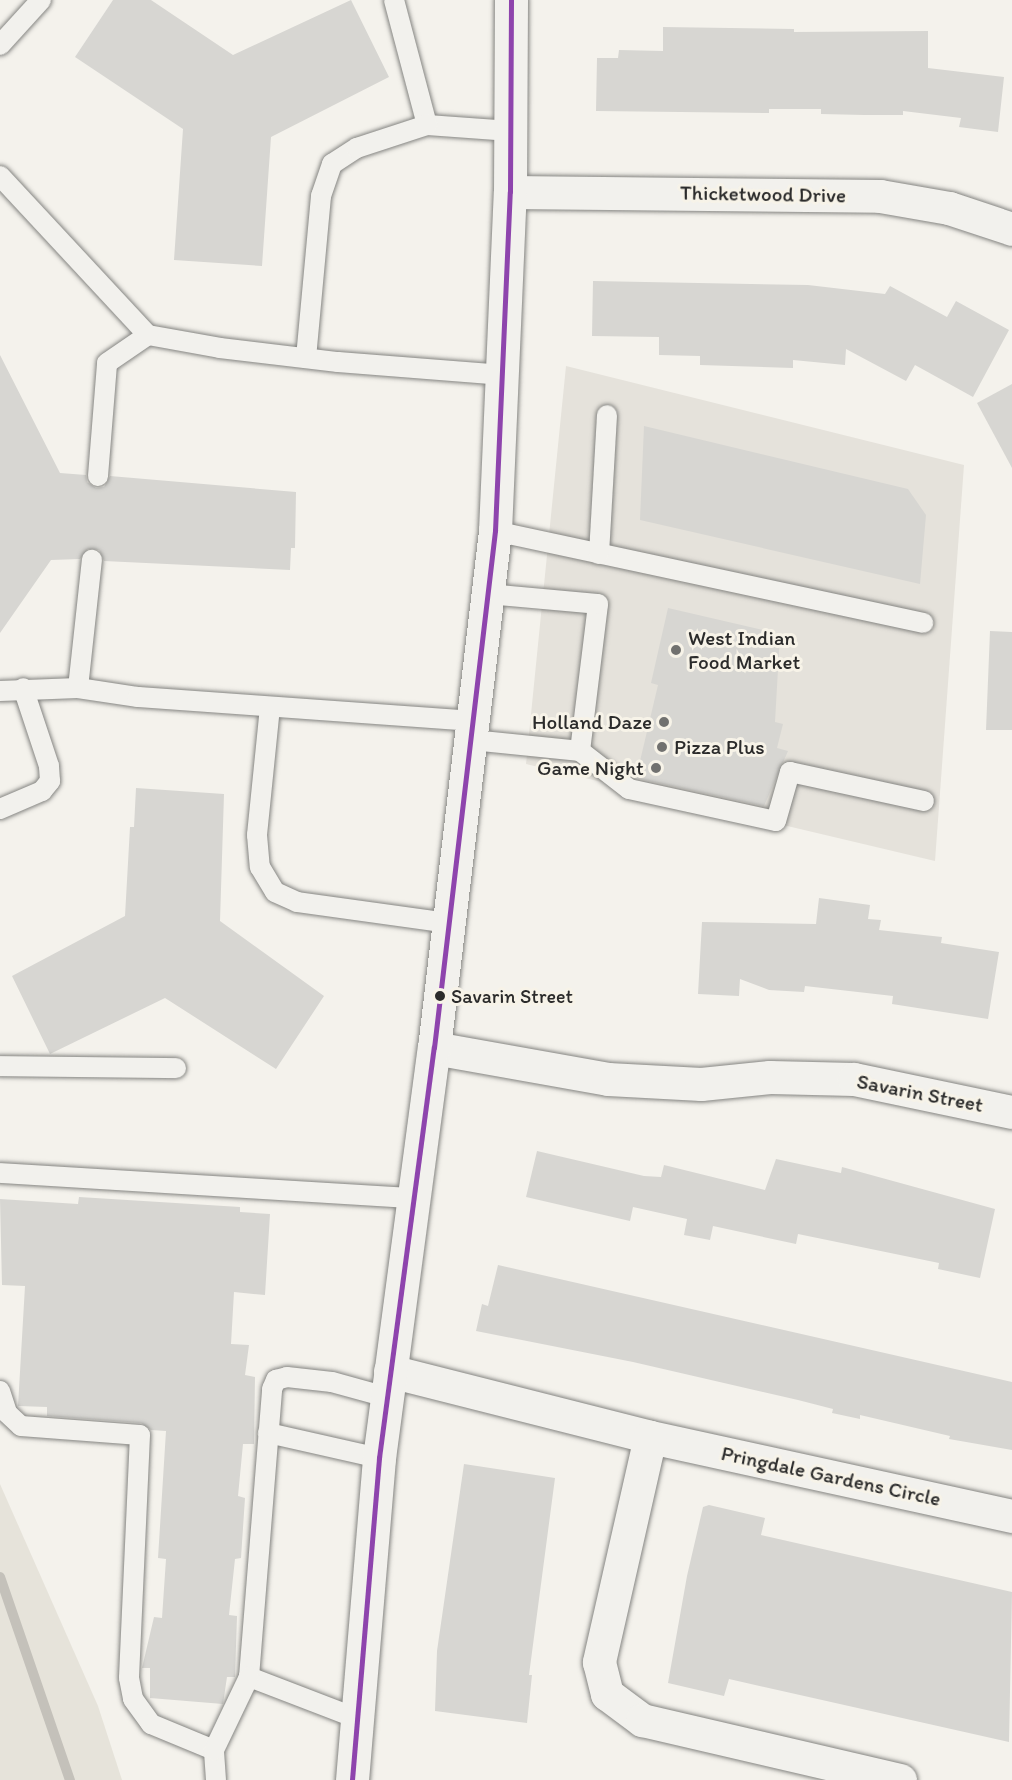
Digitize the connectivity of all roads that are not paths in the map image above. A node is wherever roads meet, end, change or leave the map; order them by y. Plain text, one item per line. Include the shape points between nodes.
1 (41, 0) edge
2 (394, 0) edge
3 (511, 0) edge
4 (0, 45) edge
5 (427, 125) junction
6 (511, 131) junction
7 (0, 176) edge
8 (510, 192) junction
9 (1012, 229) edge
10 (148, 335) junction
11 (306, 358) junction
12 (503, 375) junction
13 (607, 415) dead end
14 (98, 476) dead end
15 (495, 531) junction
16 (599, 554) junction
17 (92, 560) dead end
18 (489, 594) junction
19 (923, 623) dead end
20 (23, 688) junction
21 (78, 688) junction
22 (0, 691) edge
23 (270, 707) junction
24 (473, 731) junction
25 (580, 751) junction
26 (924, 801) dead end
27 (0, 809) edge
28 (449, 923) junction
29 (434, 1048) junction
30 (0, 1066) edge
31 (176, 1068) dead end
32 (1012, 1112) edge
33 (0, 1173) edge
34 (412, 1198) junction
35 (388, 1384) junction
36 (0, 1391) edge
37 (267, 1433) junction
38 (650, 1437) junction
39 (379, 1458) junction
40 (1012, 1516) edge
41 (249, 1677) junction
42 (356, 1718) junction
43 (214, 1750) junction
44 (216, 1780) edge
45 (352, 1780) edge
46 (900, 1780) edge

1 - 4 lane
2 - 5 lane
3 - 6 street
5 - 6 lane
5 - 11 lane via 357,148 332,164 321,195
6 - 8 street
7 - 10 lane
8 - 9 street, Thicketwood Drive via 880,196 949,208
8 - 12 street
10 - 11 lane
10 - 14 lane via 107,363
11 - 12 lane
12 - 15 street
13 - 16 lane
15 - 16 lane
15 - 18 street
16 - 19 lane
17 - 21 lane
18 - 24 street
18 - 25 lane via 598,604
20 - 21 lane
20 - 22 lane
20 - 27 lane via 49,766 50,781 42,791
21 - 23 lane via 138,697
23 - 24 lane
23 - 28 lane via 257,835 260,867 275,892 297,902
24 - 25 lane
24 - 28 street
25 - 26 lane via 629,789 776,821 790,771
28 - 29 street
29 - 32 street, Savarin Street via 608,1079 701,1084 770,1077 855,1079
29 - 34 street
30 - 31 lane
33 - 34 lane
34 - 35 street
35 - 37 lane via 287,1377 276,1380
35 - 38 street, Pringdale Gardens Circle
35 - 39 street
36 - 43 lane via 7,1413 21,1426 140,1435 129,1678 133,1699 151,1725
37 - 39 lane
37 - 41 lane
38 - 40 street, Pringdale Gardens Circle
38 - 46 street via 599,1662 607,1694 642,1720
39 - 42 street
41 - 42 lane
41 - 43 lane
42 - 45 street
43 - 44 lane

